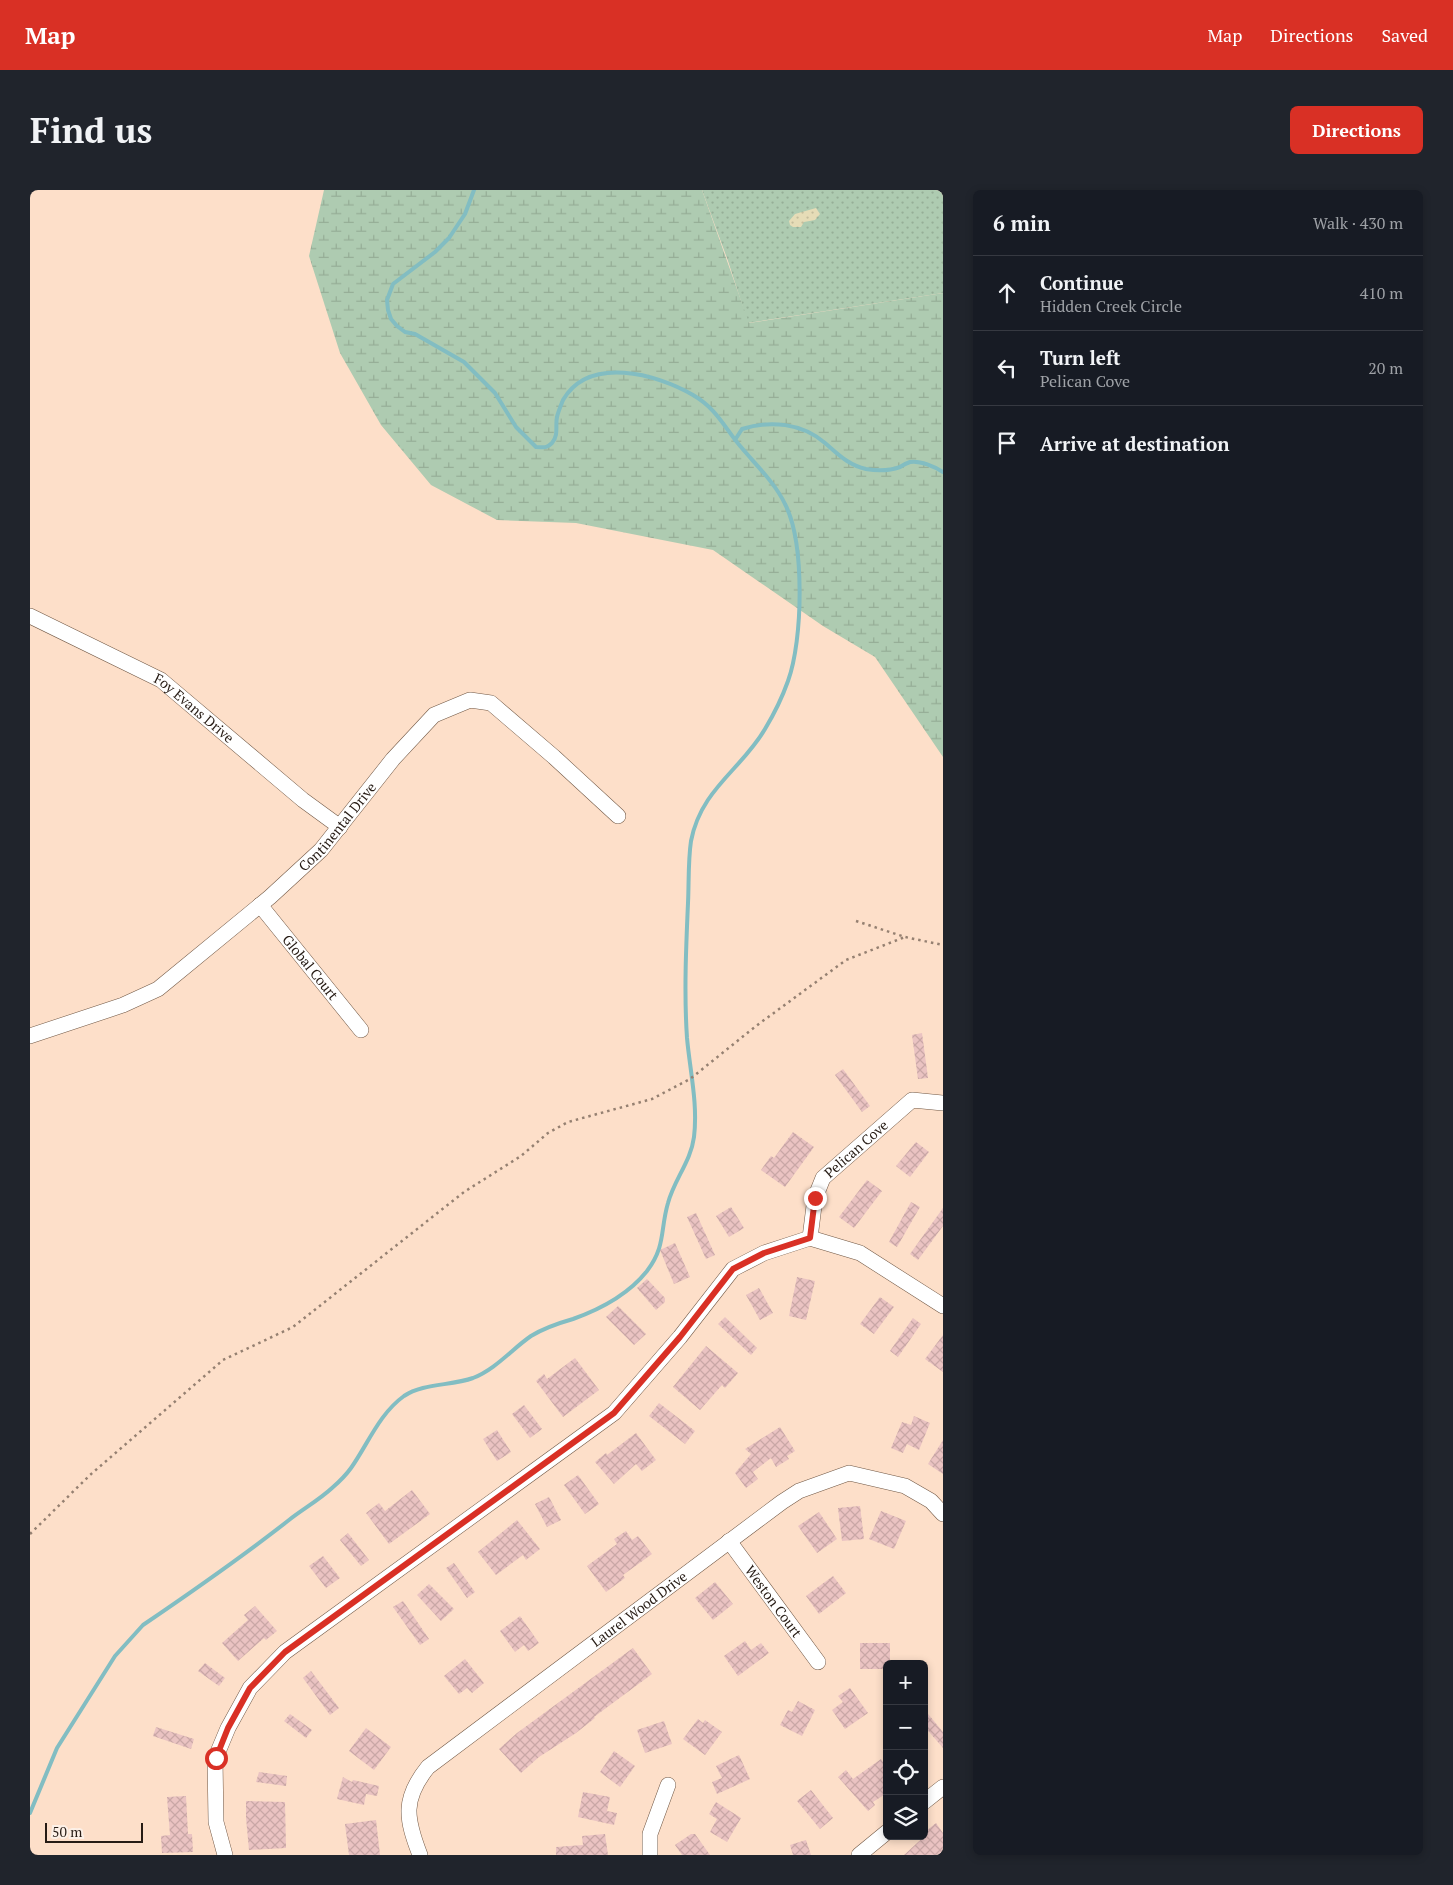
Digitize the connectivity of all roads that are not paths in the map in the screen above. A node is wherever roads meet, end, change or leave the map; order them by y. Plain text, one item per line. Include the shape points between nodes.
1 (30, 616) edge
2 (618, 816) dead end
3 (340, 827) junction
4 (260, 905) junction
5 (361, 1030) dead end
6 (30, 1036) edge
7 (943, 1103) edge
8 (810, 1238) junction
9 (943, 1306) edge
10 (943, 1514) edge
11 (729, 1541) junction
12 (818, 1662) dead end
13 (668, 1785) dead end
14 (943, 1786) edge
15 (928, 1799) edge
16 (883, 1835) edge
17 (224, 1855) edge
18 (420, 1855) edge
19 (650, 1855) edge
20 (859, 1855) edge

1 - 3 street, Foy Evans Drive via 161,680 303,800
2 - 3 street, Continental Drive via 491,703 470,700 434,715 393,759
3 - 4 street, Continental Drive via 322,850
4 - 5 street, Global Court
4 - 6 street, Continental Drive via 158,989 123,1006
7 - 8 street, Pelican Cove via 912,1100 822,1178 815,1198
8 - 9 street via 860,1253
8 - 17 street via 764,1253 733,1269 614,1413 285,1652 268,1669 250,1688 216,1758 216,1822
10 - 11 street, Laurel Wood Drive via 931,1501 905,1486 849,1473 799,1491
11 - 12 street, Weston Court
11 - 18 street, Laurel Wood Drive via 428,1767 416,1782 408,1811
13 - 19 street via 650,1834
14 - 15 street
16 - 20 street

